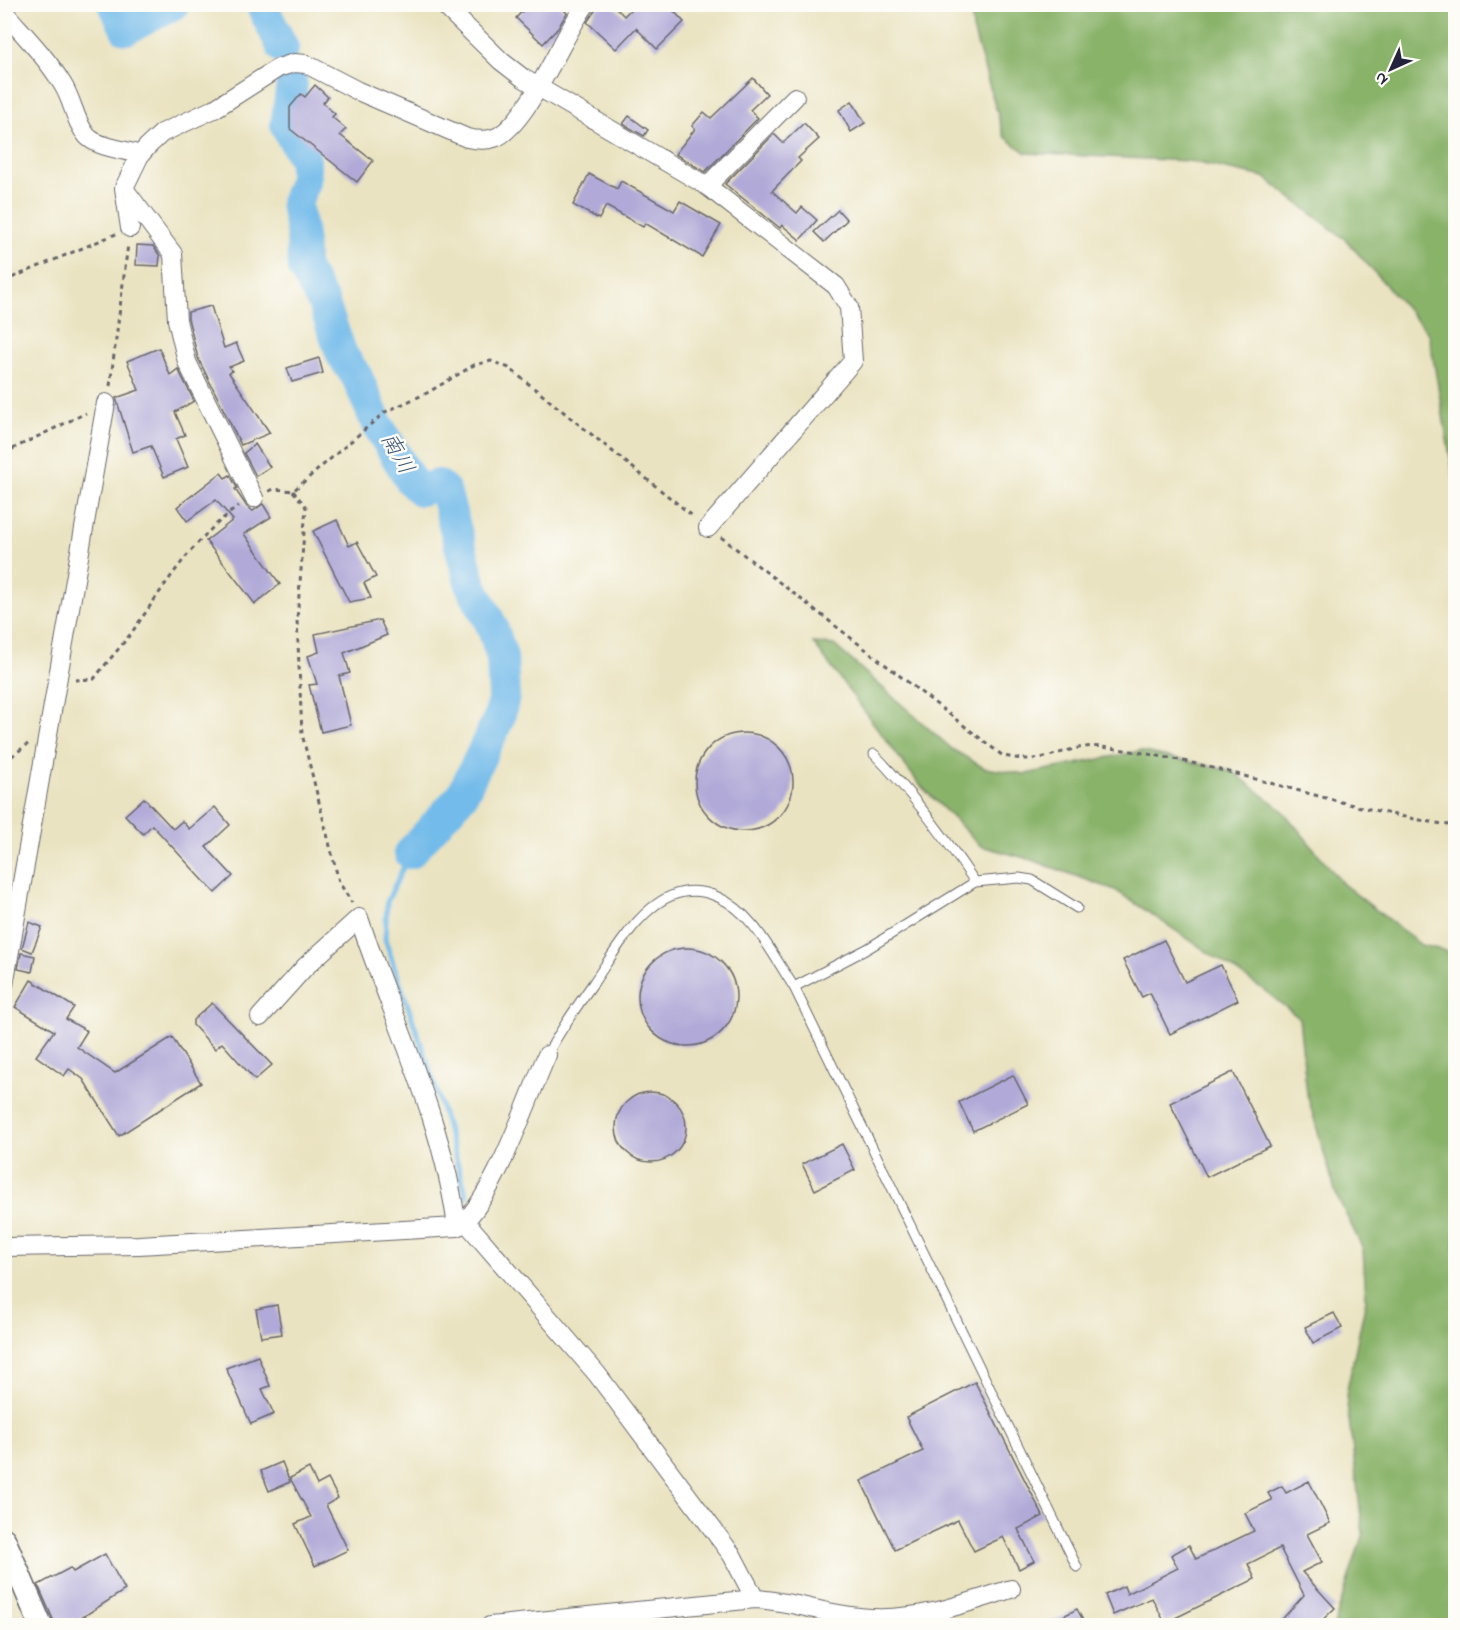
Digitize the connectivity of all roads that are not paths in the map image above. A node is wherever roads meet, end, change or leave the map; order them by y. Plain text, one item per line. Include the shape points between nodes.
1 (443, 4) edge
2 (586, 4) edge
3 (4, 12) edge
4 (538, 87) junction
5 (795, 97) dead end
6 (140, 155) junction
7 (707, 186) junction
8 (124, 188) junction
9 (130, 228) road end
10 (106, 403) road end
11 (254, 498) road end
12 (708, 528) road end
13 (874, 754) dead end
14 (975, 882) junction
15 (1077, 908) dead end
16 (4, 986) edge
17 (794, 987) junction
18 (260, 1017) dead end
19 (547, 1055) joint
20 (461, 1224) junction
21 (4, 1247) edge
22 (4, 1539) edge
23 (1077, 1567) dead end
24 (1011, 1589) dead end
25 (755, 1599) junction
26 (41, 1626) edge
27 (490, 1626) edge

1 - 4 street via 501,61
2 - 4 street
3 - 6 street via 59,79 88,137
4 - 6 street via 511,126 497,138 482,141 358,91 306,64 294,63 278,68 214,109 162,133
4 - 7 street
5 - 7 street
6 - 8 street
7 - 12 street via 836,286 849,307 853,360
8 - 9 street
8 - 11 street via 173,254 177,320 187,362
10 - 16 street
13 - 14 lane via 938,826
14 - 15 lane via 1032,880
14 - 17 lane via 867,949
17 - 19 lane via 752,923 734,907 698,891 681,893 637,920
17 - 23 lane
18 - 20 street via 305,967 358,918 399,1020
19 - 20 street via 487,1193
20 - 21 street via 139,1245
20 - 25 street via 597,1374 732,1556
22 - 26 street
24 - 25 street via 914,1617 871,1618
25 - 27 street

